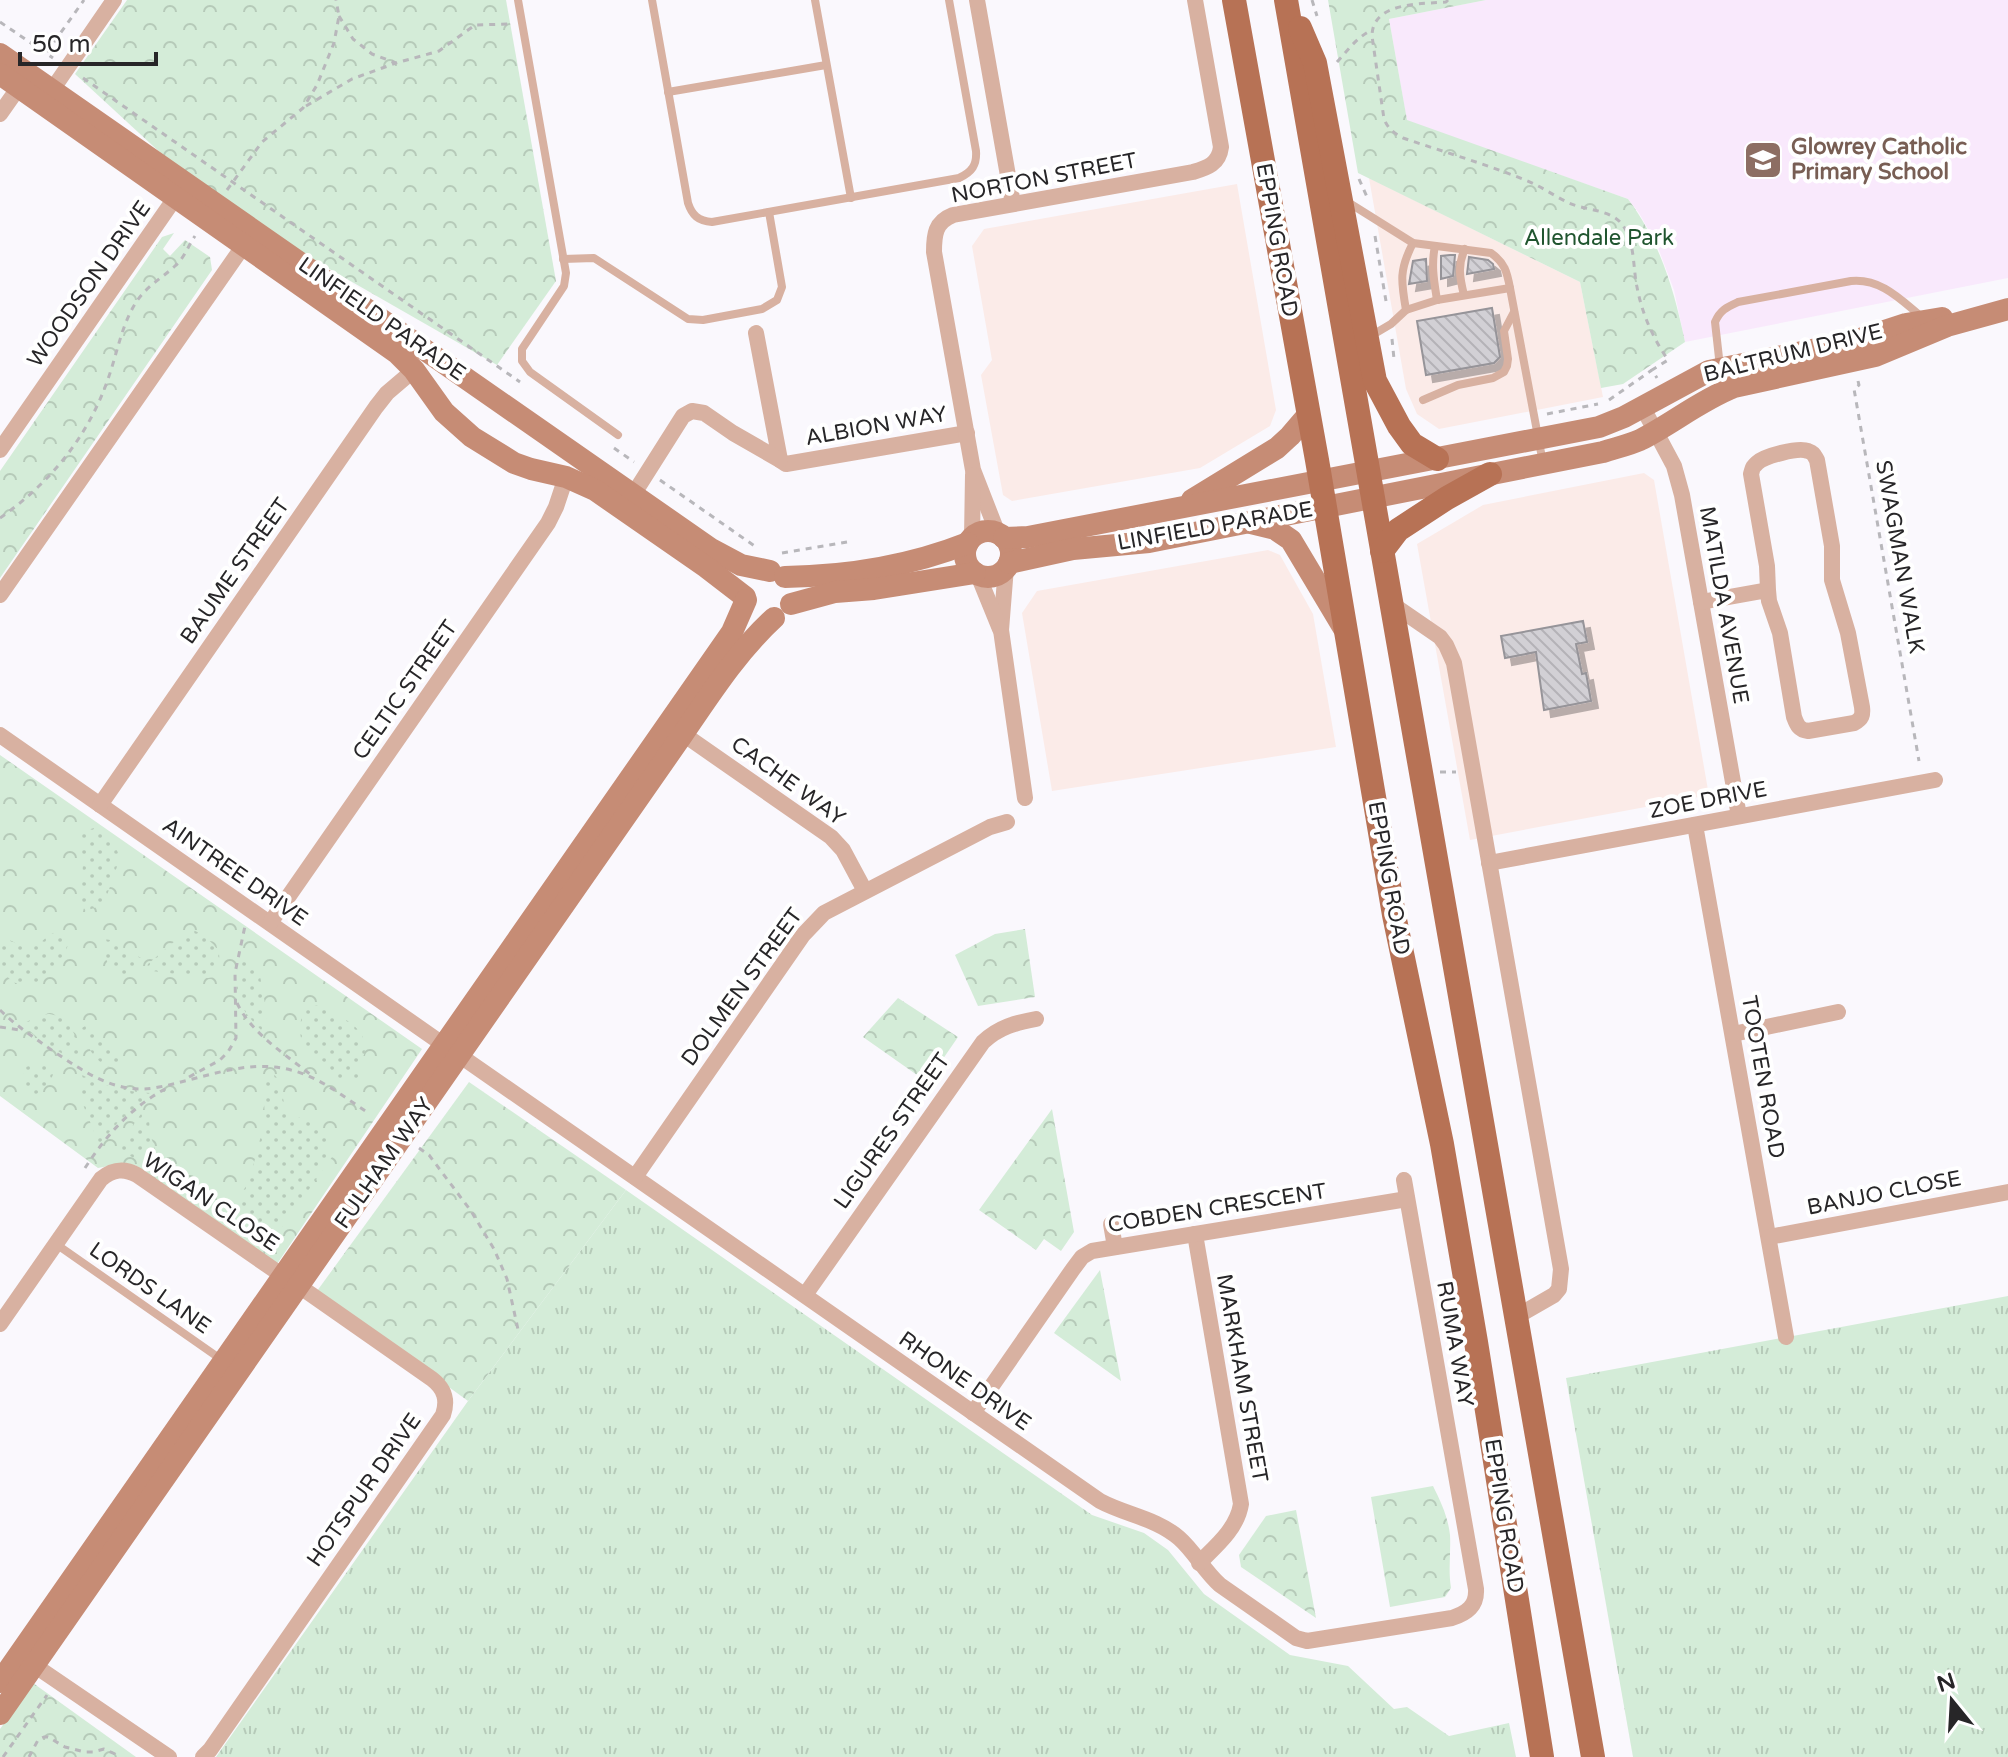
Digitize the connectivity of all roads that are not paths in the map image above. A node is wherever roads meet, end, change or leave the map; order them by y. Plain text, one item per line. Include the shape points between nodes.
1 (114, 0) edge
2 (518, 0) edge
3 (652, 0) edge
4 (815, 0) edge
5 (949, 0) edge
6 (977, 0) edge
7 (1195, 0) edge
8 (1234, 0) edge
9 (1287, 0) edge
10 (0, 54) edge
11 (826, 65) junction
12 (9, 81) edge
13 (52, 90) junction
14 (668, 92) junction
15 (0, 114) edge
16 (181, 190) junction
17 (1340, 196) junction
18 (851, 198) junction
19 (1013, 204) junction
20 (211, 212) junction
21 (769, 212) junction
22 (1413, 243) junction
23 (244, 245) junction
24 (1435, 246) junction
25 (1465, 249) junction
26 (563, 259) junction
27 (1510, 288) junction
28 (1464, 295) junction
29 (1437, 300) junction
30 (1406, 310) junction
31 (2002, 310) edge
32 (1514, 312) junction
33 (1926, 320) junction
34 (756, 333) dead end
35 (1367, 338) junction
36 (1349, 360) junction
37 (1720, 368) junction
38 (414, 370) junction
39 (1423, 400) dead end
40 (1643, 408) junction
41 (1308, 415) junction
42 (1656, 430) junction
43 (967, 433) junction
44 (618, 435) dead end
45 (1539, 439) junction
46 (0, 450) edge
47 (1437, 459) junction
48 (780, 460) junction
49 (1543, 464) junction
50 (973, 470) junction
51 (1367, 470) junction
52 (1490, 474) junction
53 (566, 477) junction
54 (1319, 480) junction
55 (633, 495) junction
56 (1373, 498) junction
57 (1324, 506) junction
58 (1181, 507) junction
59 (1246, 522) junction
60 (1001, 536) junction
61 (970, 541) junction
62 (1382, 551) junction
63 (774, 563) junction
64 (1008, 565) junction
65 (976, 574) junction
66 (1768, 590) junction
67 (0, 595) edge
68 (745, 598) junction
69 (1701, 602) junction
70 (1392, 604) junction
71 (782, 611) junction
72 (1001, 630) junction
73 (1346, 632) junction
74 (675, 729) junction
75 (0, 735) edge
76 (1935, 780) dead end
77 (1025, 798) dead end
78 (100, 805) junction
79 (1739, 816) junction
80 (1007, 822) dead end
81 (1695, 825) junction
82 (1489, 863) junction
83 (865, 891) junction
84 (270, 923) junction
85 (1838, 1012) dead end
86 (1036, 1019) dead end
87 (1733, 1034) junction
88 (452, 1050) junction
89 (635, 1177) junction
90 (1404, 1180) dead end
91 (2008, 1192) edge
92 (1407, 1199) junction
93 (1111, 1224) dead end
94 (1195, 1234) junction
95 (1769, 1237) junction
96 (56, 1244) junction
97 (1115, 1247) junction
98 (291, 1281) junction
99 (805, 1295) junction
100 (1516, 1317) junction
101 (0, 1324) edge
102 (1786, 1337) dead end
103 (224, 1361) junction
104 (973, 1413) junction
105 (1199, 1563) junction
106 (1471, 1609) joint
107 (27, 1660) junction
108 (0, 1682) edge
109 (0, 1714) edge
110 (169, 1757) edge
111 (203, 1757) edge
112 (1542, 1757) edge
113 (1593, 1757) edge

1 - 13 street
2 - 26 lane
3 - 14 lane
4 - 11 lane
5 - 18 lane via 976,163 959,178
6 - 19 street
7 - 19 street, NORTON STREET via 1221,147 1214,163 1193,172
8 - 41 main road, EPPING ROAD
9 - 17 main road via 1315,63
9 - 36 main road, EPPING ROAD
10 - 13 street, LINFIELD PARADE
11 - 14 lane
11 - 18 lane
12 - 15 street
12 - 16 street, LINFIELD PARADE
13 - 16 street, LINFIELD PARADE
14 - 21 lane via 693,215 712,222
16 - 20 street, LINFIELD PARADE
16 - 46 street, WOODSON DRIVE
17 - 22 lane
17 - 35 main road
18 - 21 lane
19 - 43 street, NORTON STREET via 946,218 934,240
20 - 23 street, LINFIELD PARADE
20 - 55 street, LINFIELD PARADE
21 - 26 lane via 782,287 777,300 762,309 688,319 594,258
22 - 24 lane
22 - 30 lane via 1401,282
23 - 38 street, LINFIELD PARADE
23 - 67 street
24 - 25 lane
24 - 29 lane
25 - 27 lane via 1500,259
25 - 28 lane via 1460,259
26 - 44 lane via 564,286 526,341 522,361
27 - 28 lane
27 - 32 lane
28 - 29 lane
29 - 30 lane
30 - 35 lane
31 - 33 street, BALTRUM DRIVE
31 - 42 street, BALTRUM DRIVE via 1875,356 1734,387
32 - 39 lane via 1504,331 1504,372
32 - 45 lane
33 - 37 street, BALTRUM DRIVE via 1851,342
33 - 37 lane via 1889,290 1866,281 1738,302 1723,309 1715,322
34 - 48 street, ALBION WAY
35 - 36 lane
35 - 47 main road via 1375,381 1399,426 1412,444
36 - 51 main road, EPPING ROAD
37 - 40 street, BALTRUM DRIVE
38 - 53 street, LINFIELD PARADE via 444,412 472,437 514,463
38 - 78 street, BAUME STREET via 376,407
40 - 42 street, MATILDA AVENUE
40 - 45 street, BALTRUM DRIVE via 1599,427
41 - 54 main road, EPPING ROAD
41 - 58 street via 1277,448
42 - 49 street, BALTRUM DRIVE via 1615,448
42 - 69 street, MATILDA AVENUE via 1678,478
43 - 48 street, ALBION WAY via 786,464
43 - 50 street, NORTON STREET
45 - 47 street, BALTRUM DRIVE
45 - 49 lane
47 - 51 street, BALTRUM DRIVE
48 - 55 street via 704,413 692,411 683,416
49 - 52 street, BALTRUM DRIVE
50 - 60 street, NORTON STREET
50 - 61 street, NORTON STREET
51 - 54 street, BALTRUM DRIVE
51 - 56 main road, EPPING ROAD
52 - 56 street, BALTRUM DRIVE
52 - 62 main road via 1398,530
53 - 68 street, LINFIELD PARADE via 599,493
53 - 84 street, CELTIC STREET via 548,523
54 - 57 main road, EPPING ROAD
54 - 58 street, LINFIELD PARADE
55 - 63 street, LINFIELD PARADE via 728,560 741,565
56 - 57 street, LINFIELD PARADE
56 - 62 main road, EPPING ROAD
57 - 59 street, LINFIELD PARADE
57 - 73 main road, EPPING ROAD
58 - 60 street, LINFIELD PARADE via 1028,537
59 - 64 street, LINFIELD PARADE via 1149,542 1073,549
59 - 73 street via 1275,529 1291,540
60 - 61 street via 984,532
60 - 64 street via 1010,550
61 - 63 street, LINFIELD PARADE via 933,556 845,574
61 - 65 street via 965,556
62 - 70 main road, EPPING ROAD
63 - 68 street via 749,581
63 - 71 street via 792,589
64 - 65 street via 994,576
64 - 72 street
65 - 71 street via 835,592
65 - 72 street
66 - 66 street via 1752,468 1766,457 1807,450 1817,460 1832,546 1832,580 1862,707 1859,721 1808,731 1797,726
66 - 69 street
68 - 71 street via 759,616
68 - 74 street, FULHAM WAY via 732,632
69 - 79 street, MATILDA AVENUE
70 - 82 street via 1433,631 1451,655
70 - 100 main road, EPPING ROAD
71 - 74 street, FULHAM WAY
72 - 77 street
73 - 112 main road, EPPING ROAD via 1394,915 1474,1327
74 - 83 street, CACHE WAY via 831,837
74 - 88 street, FULHAM WAY
75 - 78 street, AINTREE DRIVE
76 - 79 street, ZOE DRIVE
78 - 84 street, AINTREE DRIVE
79 - 81 street, ZOE DRIVE
80 - 83 street, DOLMEN STREET
81 - 82 street, ZOE DRIVE
81 - 87 street, TOOTEN ROAD
82 - 100 street via 1561,1269 1554,1295
83 - 89 street, DOLMEN STREET via 824,913 803,935
84 - 88 street, AINTREE DRIVE
85 - 87 street
86 - 99 street, LIGURES STREET via 1004,1027 983,1042
87 - 95 street, TOOTEN ROAD
88 - 89 street, RHONE DRIVE
88 - 98 street, FULHAM WAY
89 - 99 street, RHONE DRIVE
90 - 92 street, RUMA WAY
91 - 95 street, BANJO CLOSE
92 - 94 street, COBDEN CRESCENT
92 - 106 street, RUMA WAY via 1476,1589
93 - 97 street
94 - 97 street, COBDEN CRESCENT
94 - 105 street, MARKHAM STREET via 1241,1504 1234,1524
95 - 102 street, TOOTEN ROAD
96 - 98 street, WIGAN CLOSE via 101,1179 128,1171
96 - 101 street, WIGAN CLOSE
96 - 103 lane, LORDS LANE
97 - 104 street, COBDEN CRESCENT via 1082,1257
98 - 103 street, FULHAM WAY
98 - 107 street, FULHAM WAY
98 - 111 street, HOTSPUR DRIVE via 432,1379 443,1391 446,1406
99 - 104 street, RHONE DRIVE
100 - 113 main road, EPPING ROAD
103 - 107 street, FULHAM WAY
104 - 105 street, RHONE DRIVE via 1100,1501 1167,1529
105 - 106 street, RHONE DRIVE via 1220,1585 1307,1641 1452,1618
107 - 108 street, FULHAM WAY
107 - 109 street, FULHAM WAY
107 - 110 street

